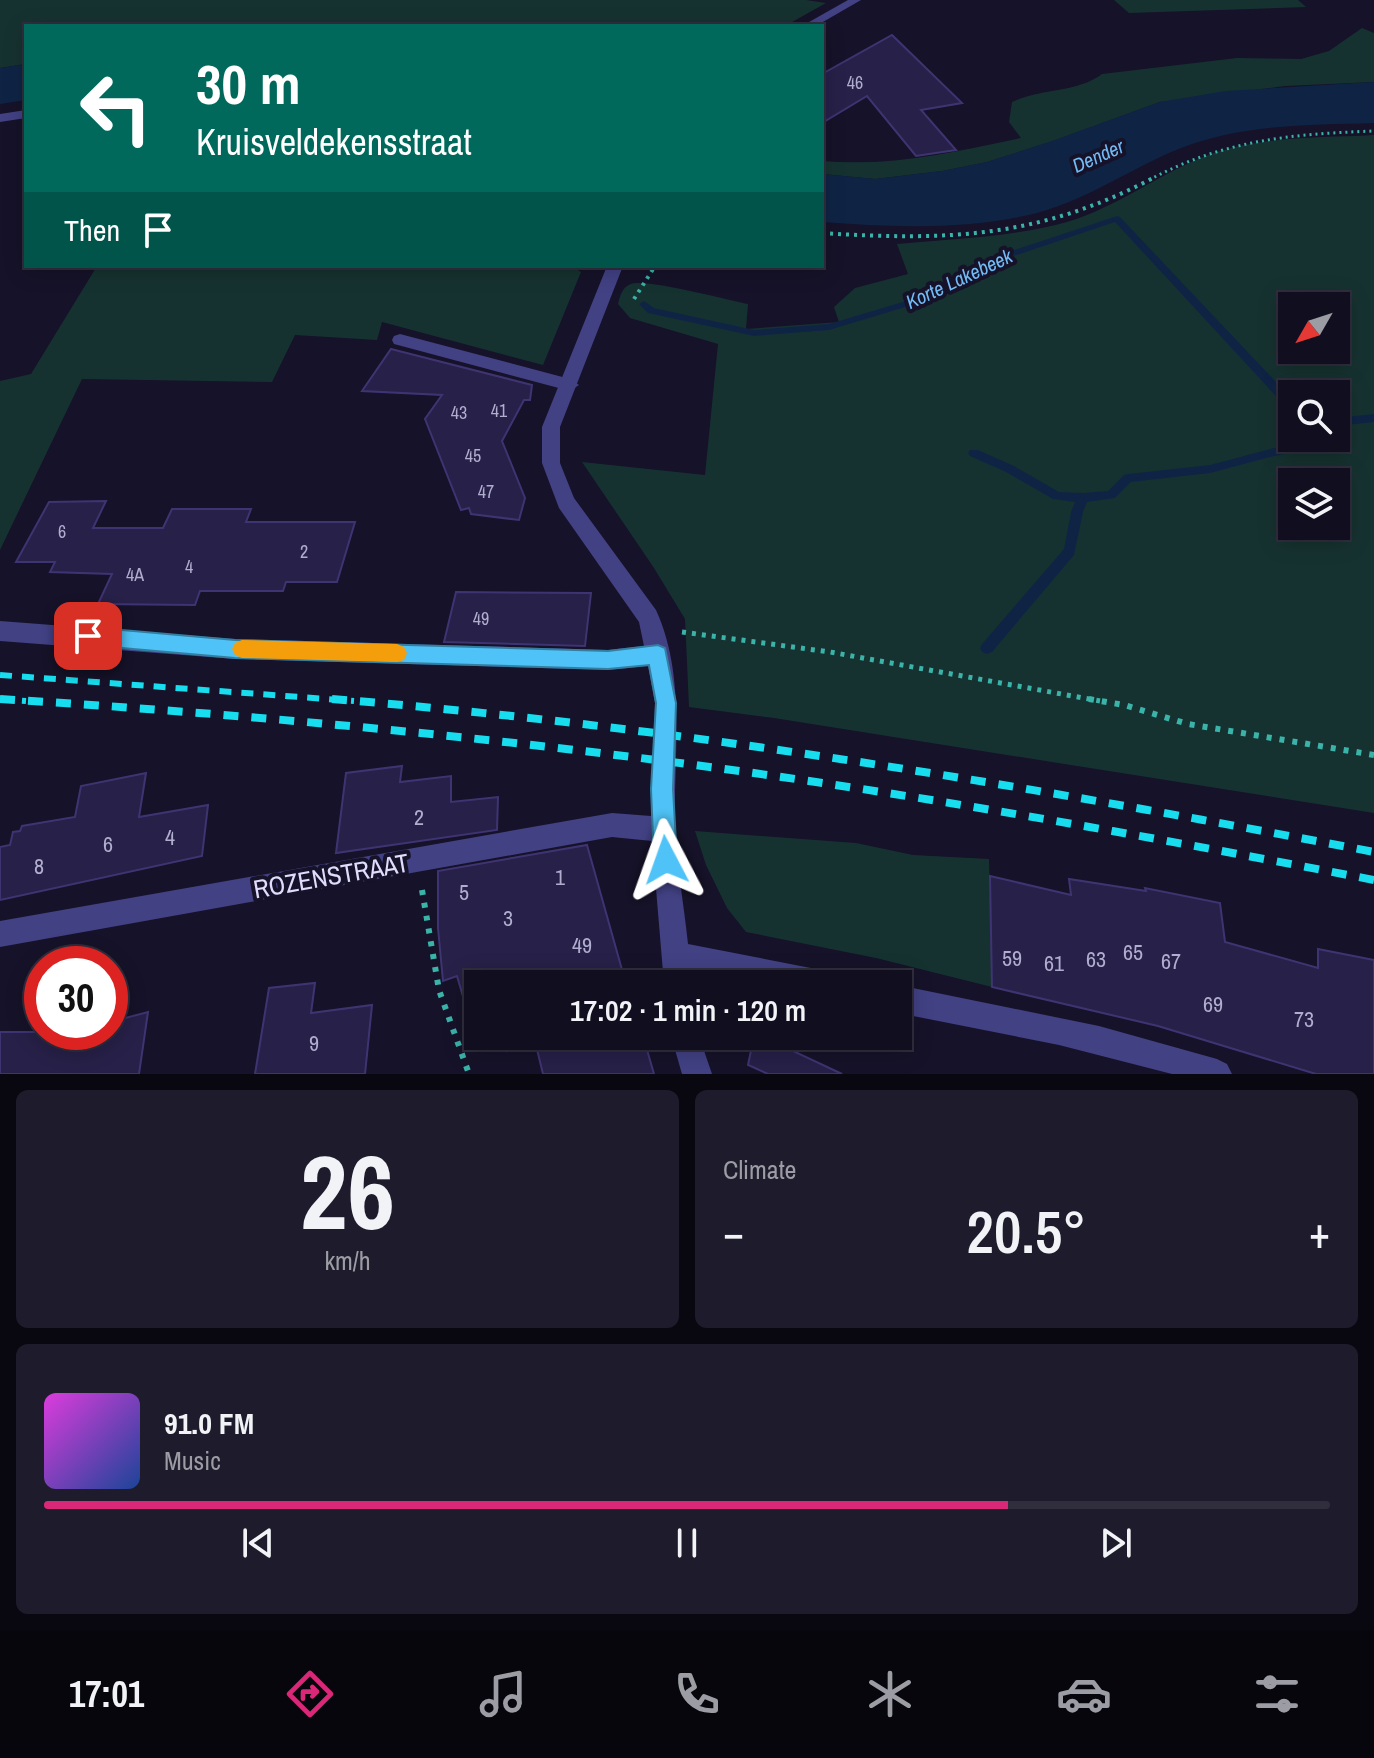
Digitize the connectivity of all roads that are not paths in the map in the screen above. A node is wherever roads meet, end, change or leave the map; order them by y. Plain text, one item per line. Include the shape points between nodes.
1 (856, 0) edge
2 (812, 24) edge
3 (24, 114) edge
4 (0, 118) edge
5 (608, 268) edge
6 (400, 340) dead end
7 (570, 385) junction
8 (0, 631) edge
9 (658, 655) junction
10 (663, 829) junction
11 (0, 934) edge
12 (674, 955) junction
13 (676, 970) edge
14 (750, 970) edge
15 (912, 1002) edge
16 (689, 1050) edge
17 (697, 1074) edge
18 (1217, 1074) edge

1 - 2 street
3 - 4 street
5 - 7 street
6 - 7 street
7 - 9 street via 551,427 551,463 566,502 648,617
8 - 9 street via 235,649 608,660
9 - 10 street via 666,703
10 - 11 street, ROZENSTRAAT via 612,825
10 - 12 street
12 - 13 street
12 - 14 street
15 - 18 street via 1124,1046
16 - 17 street

